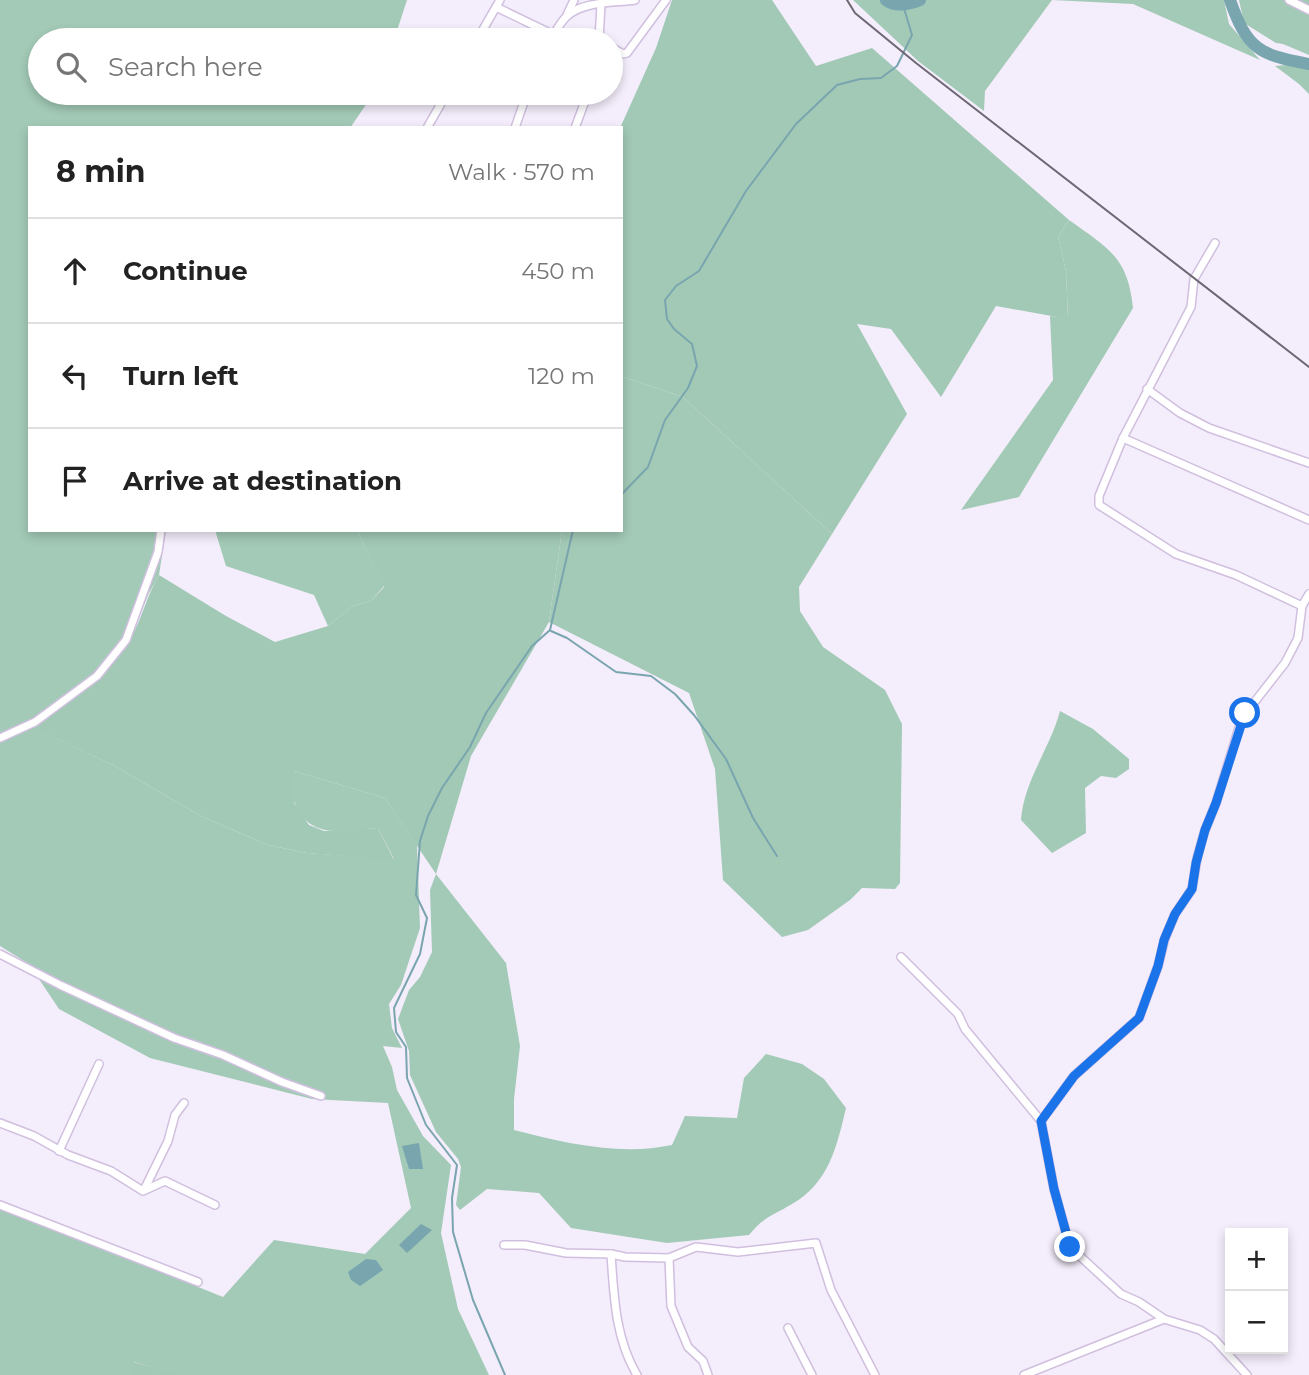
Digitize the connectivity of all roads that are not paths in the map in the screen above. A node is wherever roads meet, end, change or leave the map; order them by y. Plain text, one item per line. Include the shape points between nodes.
1 (574, 0) edge
2 (635, 0) edge
3 (666, 0) edge
4 (1289, 0) edge
5 (498, 4) edge
6 (601, 4) junction
7 (1309, 10) edge
8 (567, 15) junction
9 (484, 28) edge
10 (537, 28) edge
11 (558, 28) edge
12 (600, 28) edge
13 (623, 53) edge
14 (440, 105) edge
15 (523, 105) edge
16 (584, 105) edge
17 (428, 126) edge
18 (516, 126) edge
19 (576, 126) edge
20 (1215, 243) dead end
21 (1147, 389) junction
22 (1123, 438) junction
23 (1309, 463) edge
24 (1309, 520) edge
25 (161, 532) edge
26 (1309, 594) edge
27 (1302, 606) junction
28 (0, 738) edge
29 (0, 954) edge
30 (901, 957) dead end
31 (99, 1064) dead end
32 (321, 1096) dead end
33 (184, 1103) dead end
34 (1041, 1121) junction
35 (0, 1123) edge
36 (59, 1151) junction
37 (143, 1191) junction
38 (0, 1205) edge
39 (215, 1205) dead end
40 (504, 1245) dead end
41 (611, 1254) junction
42 (669, 1258) junction
43 (198, 1282) dead end
44 (1164, 1319) junction
45 (788, 1328) dead end
46 (637, 1375) edge
47 (708, 1375) edge
48 (812, 1375) edge
49 (875, 1375) edge
50 (1024, 1375) edge
51 (1247, 1375) edge

1 - 8 street
2 - 6 street
3 - 13 street
4 - 7 street
5 - 9 street
5 - 10 street
6 - 8 street
6 - 12 street
8 - 11 street
14 - 17 street
15 - 18 street
16 - 19 street
20 - 21 street via 1194,279 1191,307
21 - 22 street
21 - 23 street via 1209,428
22 - 24 street
22 - 27 street via 1099,496 1102,508 1176,554
25 - 28 street via 158,552 126,640 97,676 35,722
26 - 27 street
27 - 34 street via 1298,638 1285,663 1242,718 1205,830 1192,889 1164,940 1139,1018 1074,1076
29 - 32 street via 163,1033
30 - 34 street via 958,1014 965,1030
31 - 36 street
33 - 37 street
34 - 44 street via 1070,1247 1114,1289
35 - 36 street
36 - 37 street via 111,1171
37 - 39 street via 165,1181
38 - 43 street
40 - 41 street
41 - 42 street
41 - 46 street via 617,1324
42 - 47 street via 671,1306 688,1347 704,1361
42 - 49 street via 695,1247 738,1252 816,1243 831,1290
44 - 50 street
44 - 51 street via 1214,1339
45 - 48 street

